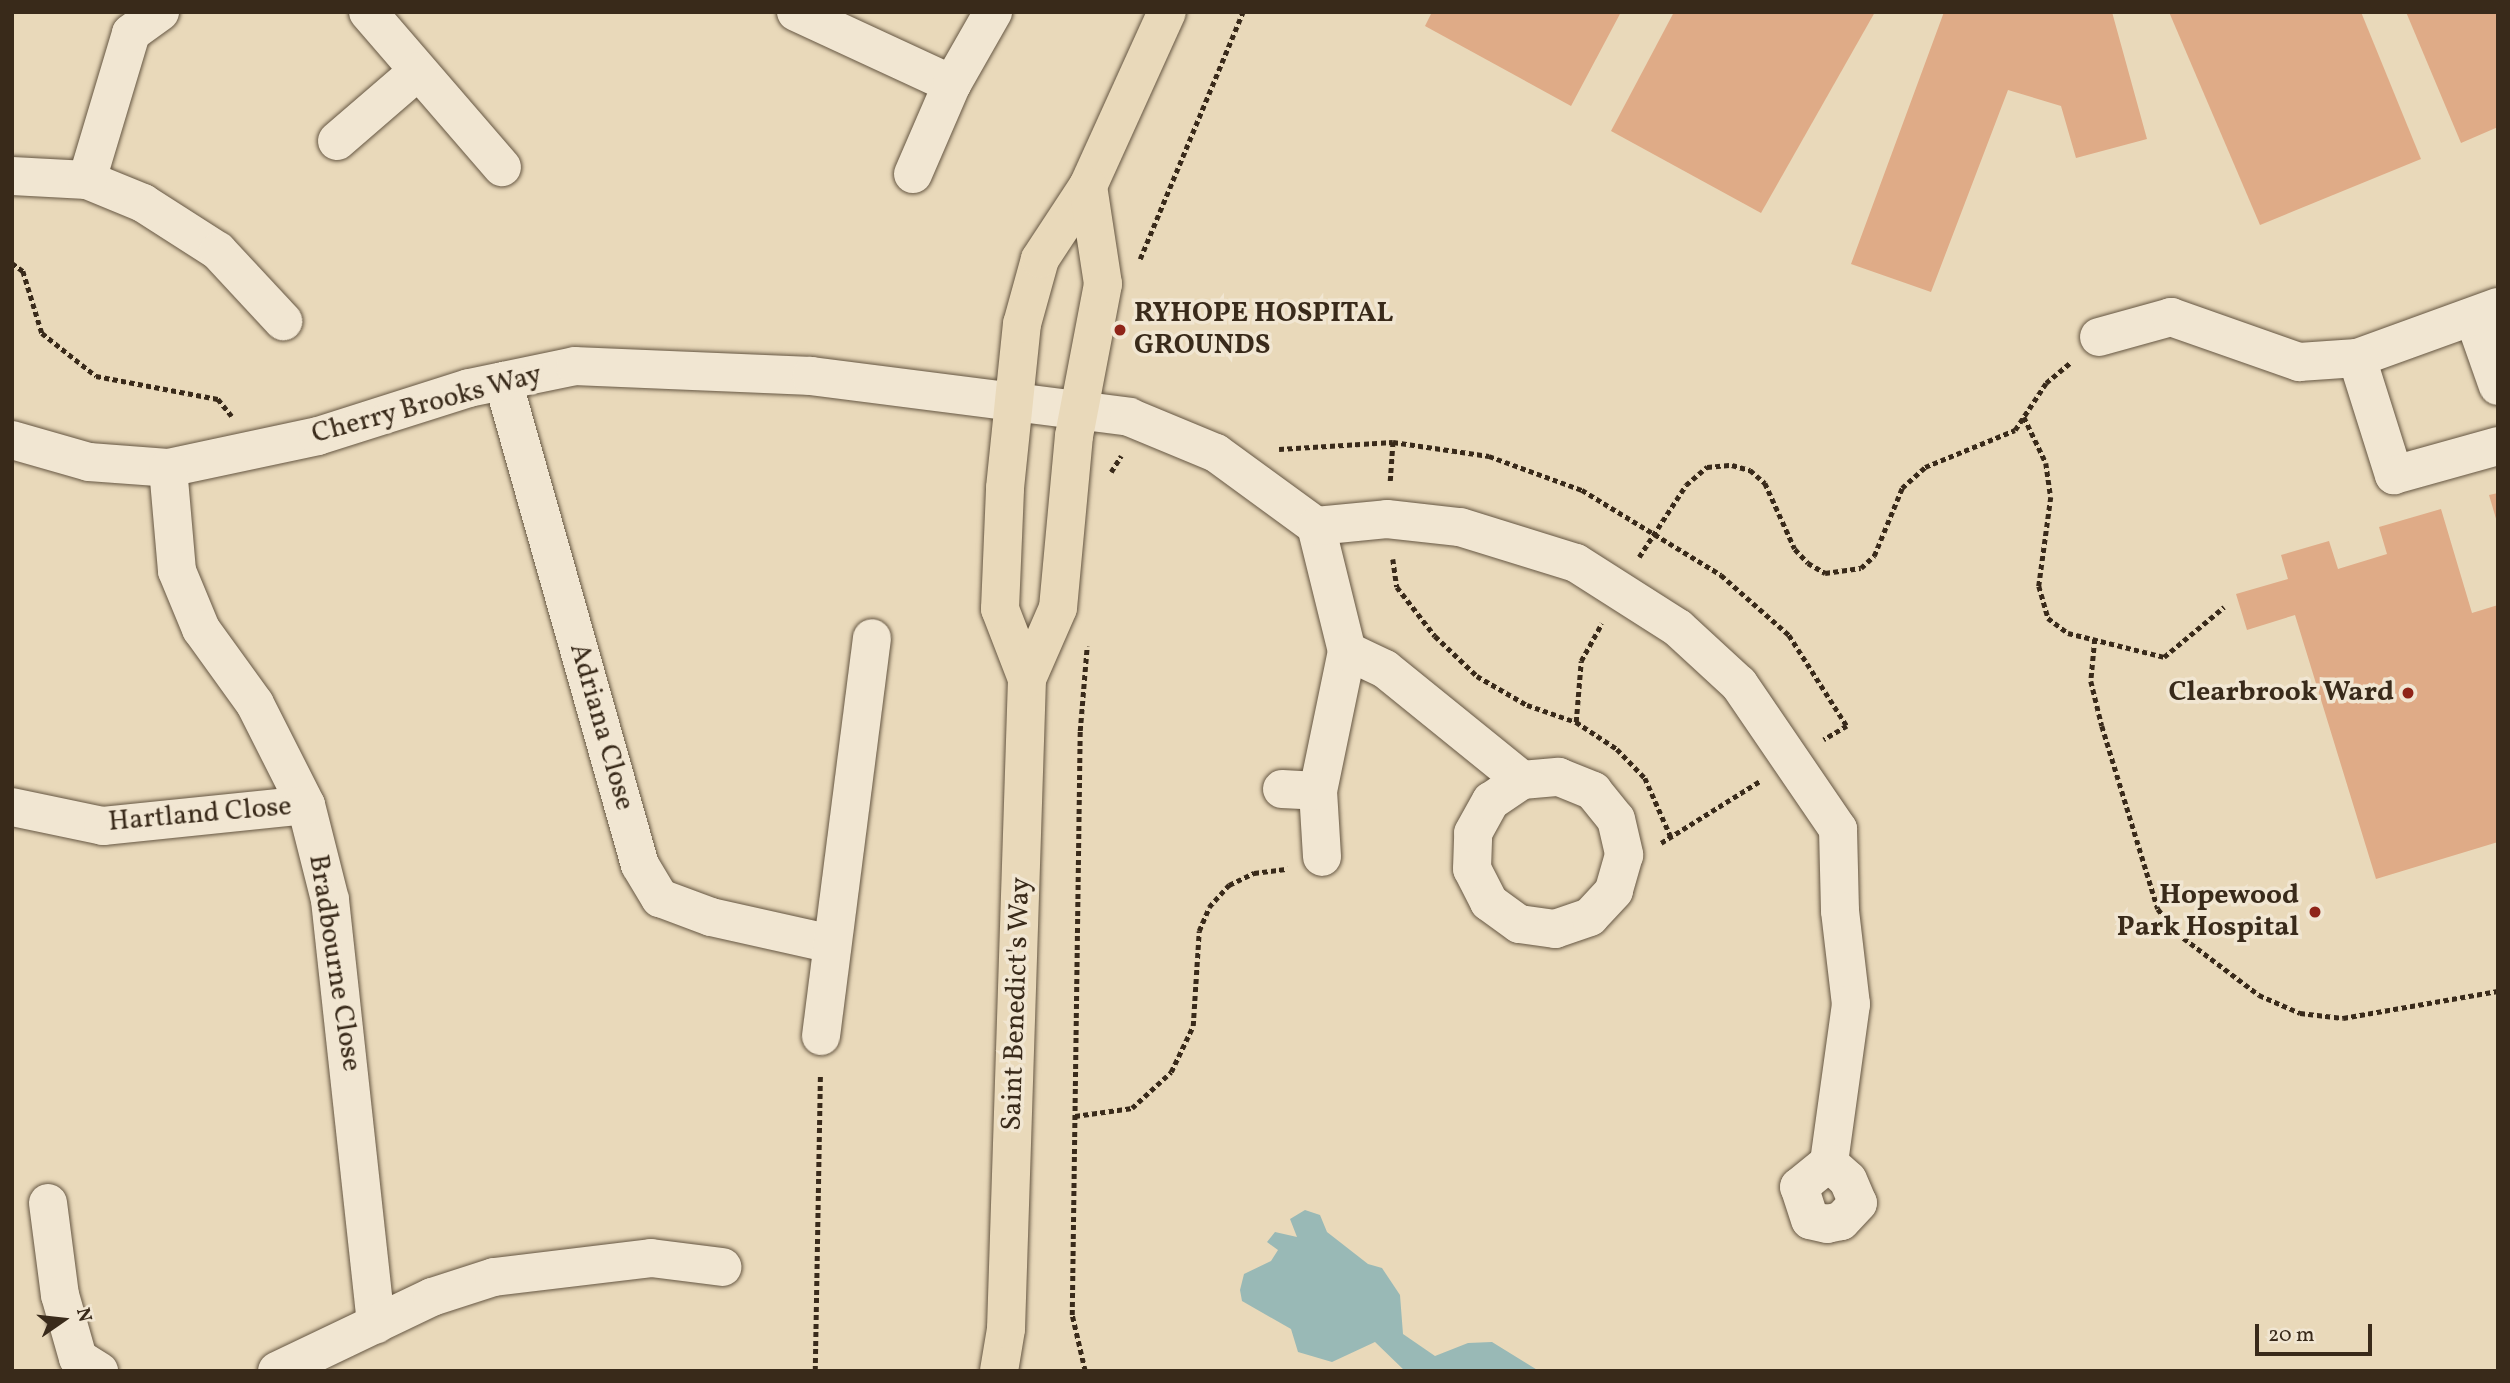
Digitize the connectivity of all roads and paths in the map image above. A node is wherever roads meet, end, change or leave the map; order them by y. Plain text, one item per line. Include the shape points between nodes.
1 (368, 12) edge
2 (796, 12) edge
3 (993, 12) edge
4 (1167, 12) edge
5 (1243, 12) edge
6 (134, 19) edge
7 (418, 71) junction
8 (952, 84) junction
9 (337, 141) dead end
10 (502, 167) dead end
11 (913, 174) dead end
12 (12, 176) edge
13 (87, 180) junction
14 (1088, 186) junction
15 (12, 263) edge
16 (1134, 274) dead end
17 (2486, 313) edge
18 (283, 321) dead end
19 (2099, 337) joint
20 (2357, 358) junction
21 (503, 381) junction
22 (2498, 386) edge
23 (1014, 399) junction
24 (1079, 407) junction
25 (2024, 416) junction
26 (12, 440) edge
27 (1393, 442) dead end
28 (2498, 446) edge
29 (260, 449) junction
30 (1125, 449) dead end
31 (168, 468) junction
32 (1107, 478) dead end
33 (1387, 519) junction
34 (1316, 526) junction
35 (1622, 588) junction
36 (2224, 607) dead end
37 (1088, 636) dead end
38 (872, 638) dead end
39 (2095, 639) junction
40 (1347, 651) junction
41 (1027, 678) junction
42 (1576, 722) junction
43 (1522, 780) dead end
44 (306, 805) junction
45 (12, 807) edge
46 (1671, 837) dead end
47 (1307, 862) joint
48 (832, 944) junction
49 (2498, 991) edge
50 (821, 1036) joint
51 (1075, 1116) junction
52 (1829, 1163) dead end
53 (48, 1203) dead end
54 (722, 1268) dead end
55 (376, 1325) junction
56 (1006, 1329) junction
57 (99, 1371) edge
58 (277, 1371) edge
59 (815, 1371) edge
60 (999, 1371) edge
61 (1029, 1371) edge
62 (1085, 1371) edge

1 - 7 street
2 - 8 street
3 - 8 street
4 - 14 main road, Saint Benedict's Way
5 - 16 path
6 - 13 street
7 - 9 street
7 - 10 street
8 - 11 street
12 - 13 street
13 - 18 street via 143,203 218,251
14 - 23 main road, Saint Benedict's Way via 1040,259 1022,324
14 - 24 main road, Saint Benedict's Way via 1103,284
15 - 29 path via 23,271 42,333 96,376 218,399
17 - 20 street
17 - 22 street
19 - 20 street via 2171,317 2299,362
19 - 25 path via 2046,383
20 - 28 street via 2395,475
21 - 23 street, Cherry Brooks Way via 575,366 652,368 811,376
21 - 29 street, Cherry Brooks Way
21 - 48 street, Adriana Close via 640,865 660,898 710,917
23 - 24 street, Cherry Brooks Way
23 - 41 main road, Saint Benedict's Way via 1000,609
24 - 34 street, Cherry Brooks Way via 1129,417 1216,453
24 - 41 main road, Saint Benedict's Way via 1058,608
25 - 35 path via 2015,430 1925,467 1890,508 1874,556 1844,573 1825,573 1795,549 1765,483 1750,470 1707,467 1686,485 1654,529
25 - 39 path via 2046,463 2051,497 2039,586 2048,618 2068,633
26 - 31 street, Cherry Brooks Way via 89,463
27 - 33 path
29 - 31 street, Cherry Brooks Way
30 - 32 path
31 - 44 street, Bradbourne Close via 177,570 196,617 255,704
33 - 34 street
33 - 35 street via 1460,527 1576,563
33 - 42 path via 1396,587 1435,636 1477,676 1527,705
34 - 40 street
35 - 42 path via 1581,661
35 - 52 street via 1678,628 1739,684 1838,829 1840,911 1852,1004
36 - 39 path via 2164,657
37 - 51 path via 1080,731
38 - 48 street
39 - 49 path via 2091,681 2102,726 2158,909 2177,933 2221,970 2300,1013 2354,1016
40 - 43 street via 1385,669
40 - 47 street via 1300,790
41 - 56 main road, Saint Benedict's Way
42 - 46 path via 1617,749 1645,778
44 - 45 street, Hartland Close via 103,826
44 - 55 street, Bradbourne Close via 330,900
47 - 51 path via 1254,873 1229,885 1209,907 1199,931 1192,1026 1171,1072 1132,1108
48 - 50 street
50 - 59 path
51 - 62 path via 1072,1315
53 - 57 street via 60,1295 78,1358
54 - 55 street via 651,1258 494,1277 432,1297
55 - 58 street
56 - 60 main road, Saint Benedict's Way
56 - 61 main road

